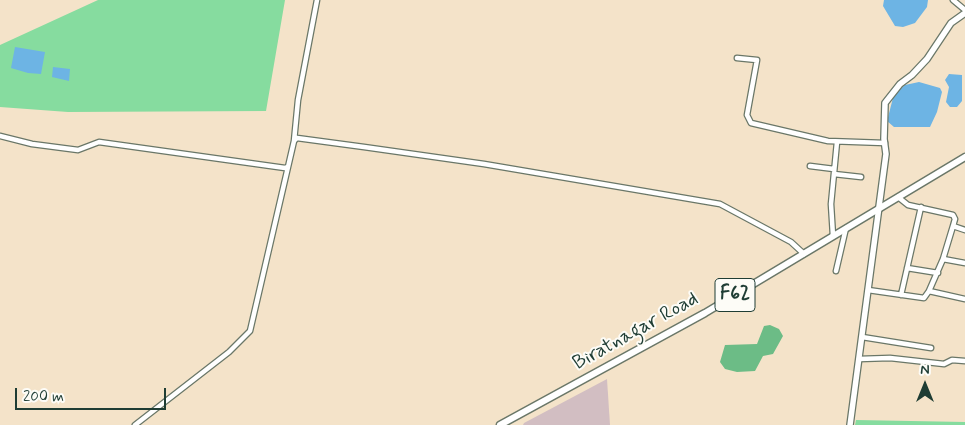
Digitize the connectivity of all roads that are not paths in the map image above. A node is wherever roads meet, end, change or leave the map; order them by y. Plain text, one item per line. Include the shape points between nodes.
1 (317, 0) edge
2 (953, 0) edge
3 (965, 11) edge
4 (737, 58) dead end
5 (0, 136) edge
6 (294, 141) junction
7 (837, 142) junction
8 (885, 143) junction
9 (965, 157) edge
10 (810, 166) dead end
11 (288, 167) junction
12 (834, 172) junction
13 (861, 177) dead end
14 (898, 197) junction
15 (921, 207) junction
16 (879, 209) junction
17 (953, 226) junction
18 (846, 228) junction
19 (965, 230) edge
20 (833, 236) junction
21 (804, 254) junction
22 (944, 259) junction
23 (965, 263) edge
24 (907, 268) junction
25 (836, 270) dead end
26 (938, 273) junction
27 (868, 290) junction
28 (929, 292) junction
29 (901, 295) junction
30 (965, 299) edge
31 (862, 337) junction
32 (930, 348) dead end
33 (859, 359) junction
34 (965, 361) edge
35 (135, 425) edge
36 (500, 425) edge
37 (850, 425) edge

1 - 6 street via 298,100
2 - 3 street
3 - 8 street via 950,23 927,59 885,103
4 - 7 street via 757,60 747,115 751,123
5 - 11 street via 78,150 99,142
6 - 11 street
6 - 21 street via 301,138 364,146 711,202 791,242
7 - 8 street
7 - 12 street
8 - 16 street
9 - 14 main road, Biratnagar Road / F62
10 - 12 street
11 - 35 street via 247,337
12 - 13 street
12 - 20 street
14 - 15 street via 908,205
14 - 16 main road, Biratnagar Road / F62
15 - 17 street via 953,215
15 - 24 street
16 - 18 main road, Biratnagar Road / F62
16 - 27 street
17 - 19 street
17 - 22 street
18 - 20 main road, Biratnagar Road / F62
18 - 25 street
20 - 21 main road, Biratnagar Road / F62
21 - 36 main road, Biratnagar Road / F62 via 705,313
22 - 23 street
22 - 26 street
24 - 26 street
24 - 29 street
26 - 28 street
27 - 29 street
27 - 31 street
28 - 29 street via 924,298
28 - 30 street
31 - 32 street
31 - 33 street
33 - 34 street via 890,358 944,364 952,360
33 - 37 street

